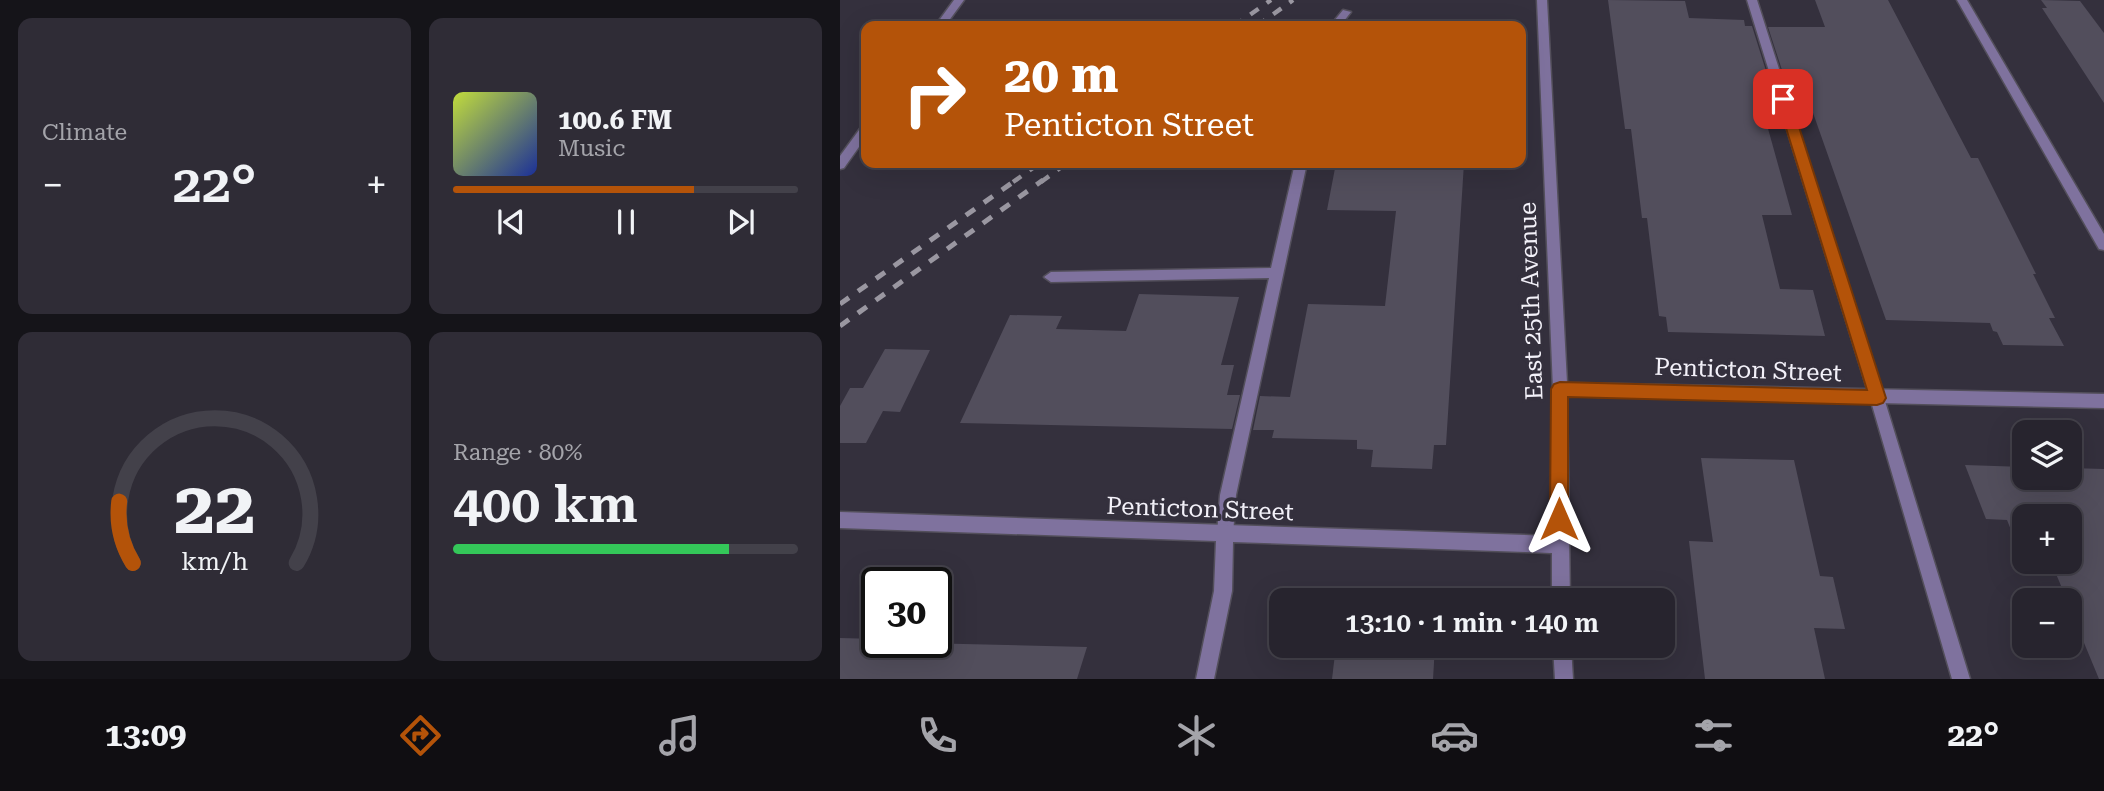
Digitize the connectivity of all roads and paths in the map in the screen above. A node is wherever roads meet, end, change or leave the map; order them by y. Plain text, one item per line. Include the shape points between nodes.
1 (959, 0) edge
2 (1542, 0) edge
3 (1752, 0) edge
4 (1962, 0) edge
5 (1346, 12) dead end
6 (944, 21) edge
7 (1339, 21) edge
8 (861, 136) edge
9 (840, 165) edge
10 (1300, 168) edge
11 (2104, 245) edge
12 (1277, 273) junction
13 (1051, 277) dead end
14 (1560, 389) junction
15 (1877, 398) junction
16 (2104, 401) edge
17 (840, 520) edge
18 (1225, 534) junction
19 (1559, 545) junction
20 (1561, 588) edge
21 (1563, 658) edge
22 (1205, 679) edge
23 (1564, 679) edge
24 (1961, 679) edge

1 - 6 street
2 - 14 street, East 25th Avenue
3 - 15 street
4 - 11 street
5 - 7 street
8 - 9 street
10 - 12 street
12 - 13 street
12 - 18 street via 1228,495
14 - 15 street, Penticton Street
14 - 19 street, East 25th Avenue
15 - 16 street, Penticton Street
15 - 24 street
17 - 18 street, Penticton Street
18 - 19 street, Penticton Street
18 - 22 street via 1223,591
19 - 20 street, East 25th Avenue
21 - 23 street

